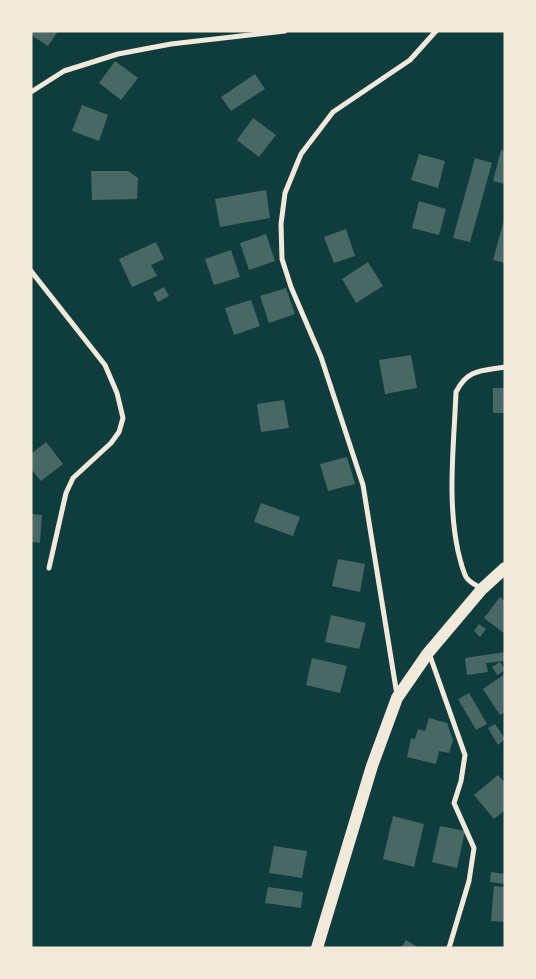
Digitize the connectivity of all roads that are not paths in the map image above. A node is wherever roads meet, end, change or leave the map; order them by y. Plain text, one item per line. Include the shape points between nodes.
1 (285, 31) edge
2 (436, 31) edge
3 (31, 92) edge
4 (31, 272) edge
5 (505, 367) edge
6 (49, 568) dead end
7 (505, 568) edge
8 (482, 589) junction
9 (428, 653) junction
10 (397, 698) junction
11 (317, 948) edge
12 (449, 948) edge

1 - 3 street via 171,44 118,54 64,71
2 - 10 street via 410,60 333,112 301,154 284,192 281,224 284,266 321,357 363,485
4 - 6 street via 105,365 123,418 111,443 73,478 66,493
5 - 8 street via 474,372 462,381 456,392 452,484 454,534 466,577
7 - 8 main road
8 - 9 main road
9 - 10 main road
9 - 12 street via 465,755 454,803 474,848
10 - 11 main road via 372,766

